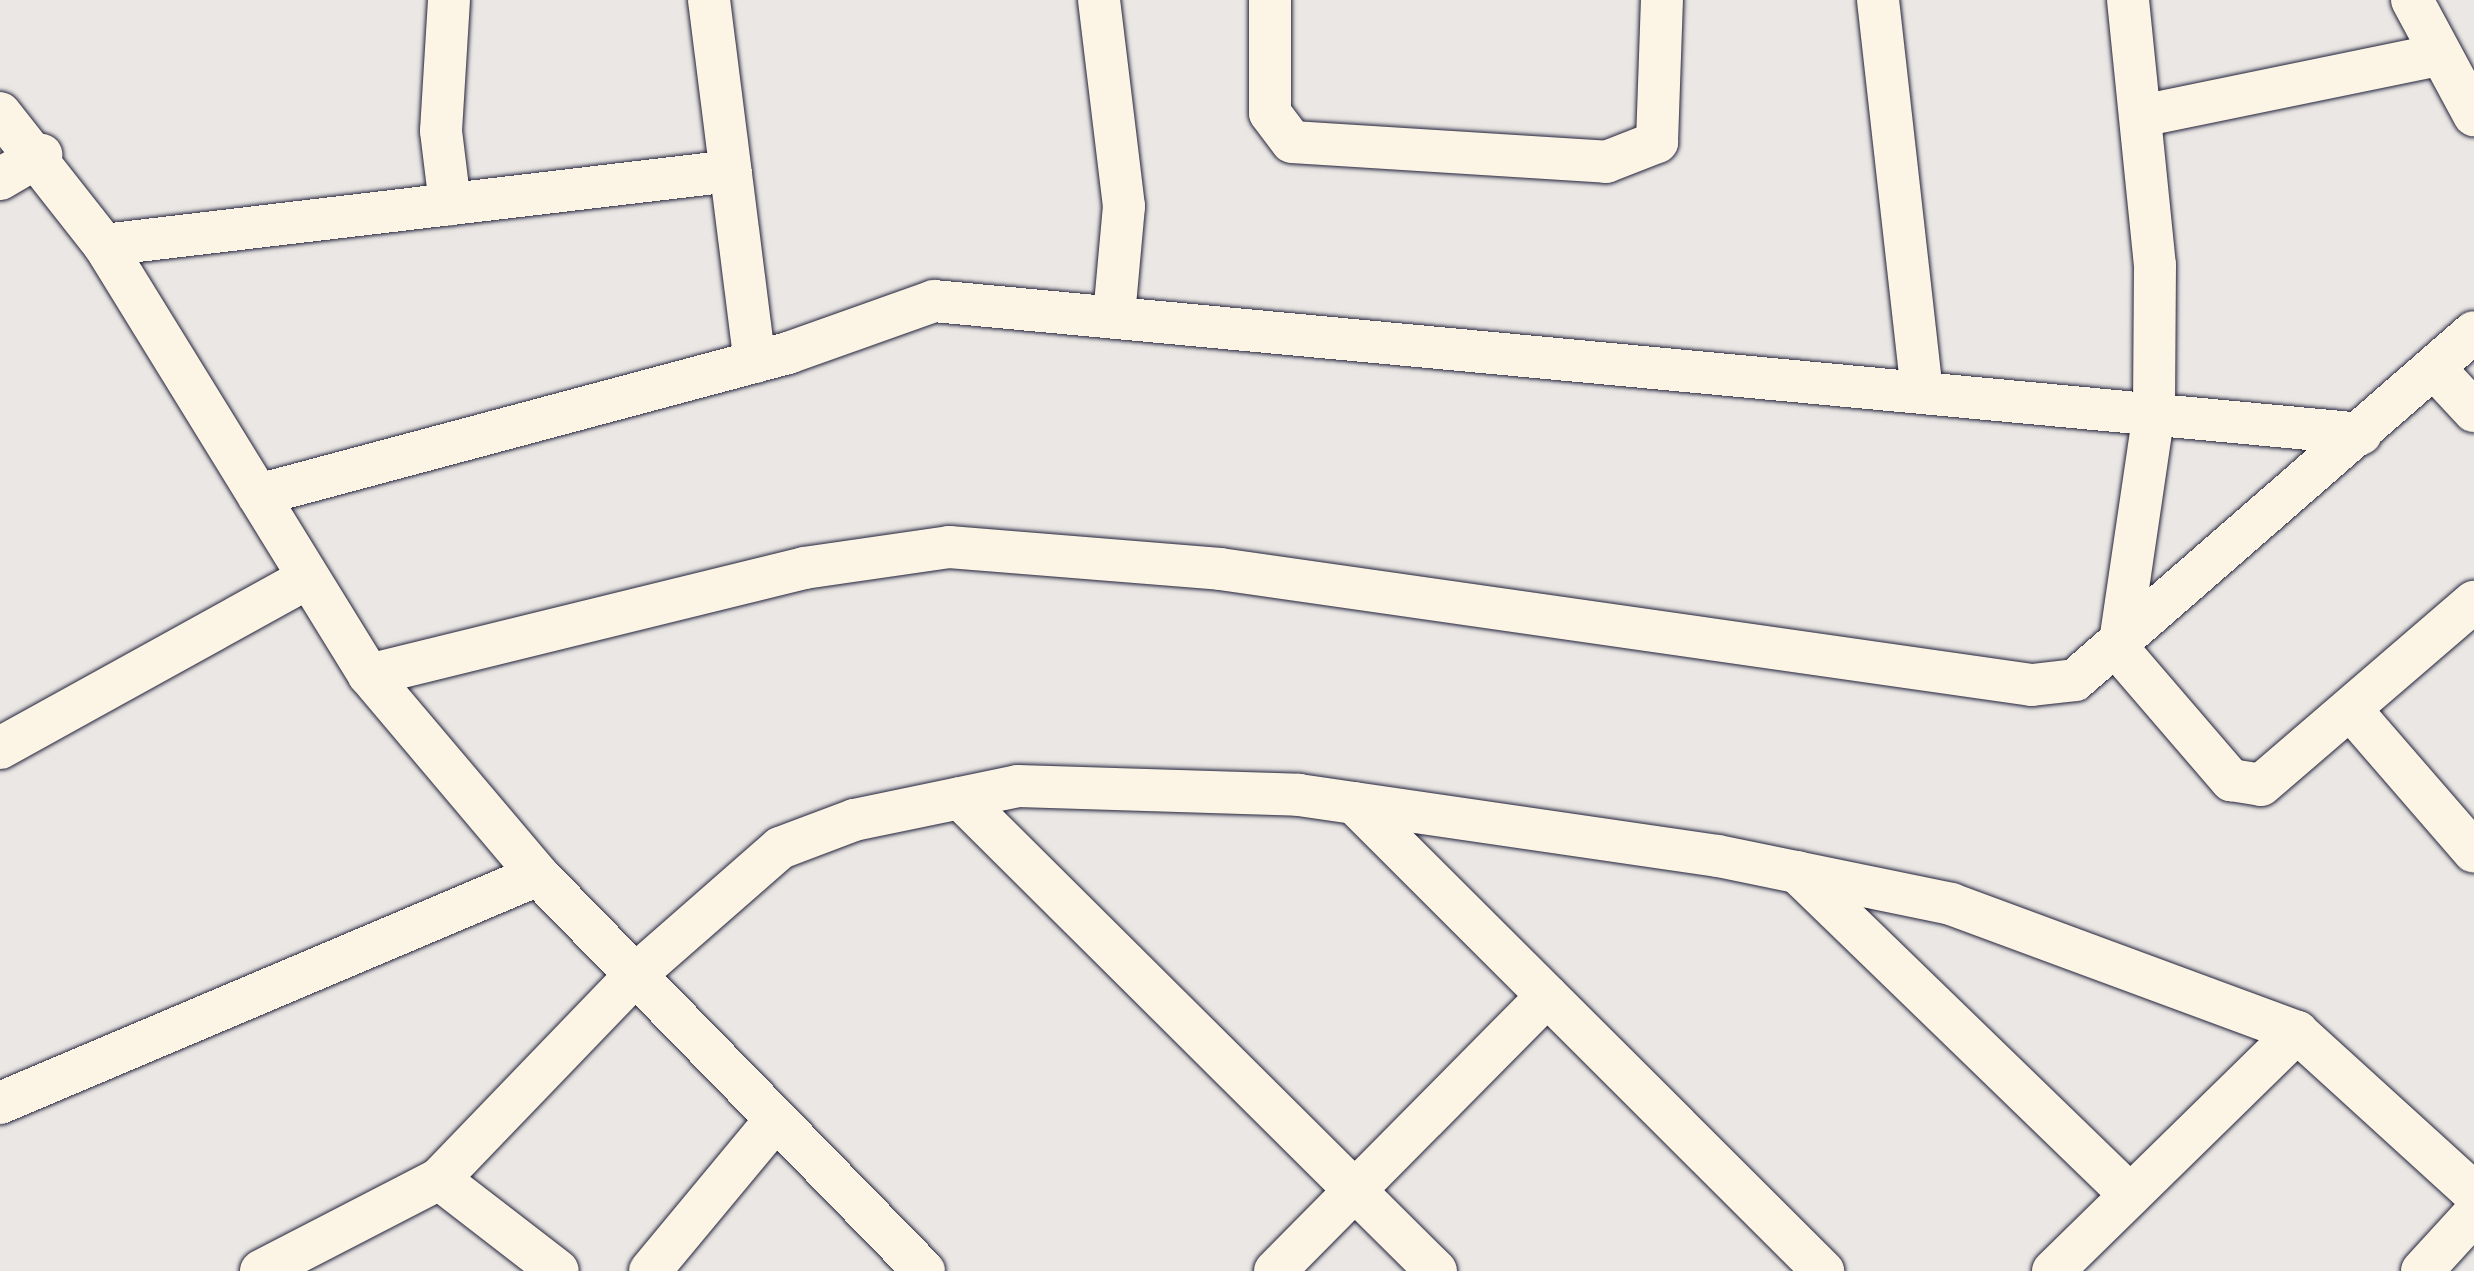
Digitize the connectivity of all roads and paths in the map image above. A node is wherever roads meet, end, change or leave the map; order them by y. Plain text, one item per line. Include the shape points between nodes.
1 (449, 0) edge
2 (709, 0) edge
3 (1100, 0) edge
4 (1270, 0) edge
5 (1662, 0) edge
6 (1878, 0) edge
7 (2128, 0) edge
8 (2412, 0) edge
9 (2440, 54) junction
10 (0, 113) edge
11 (2474, 115) edge
12 (2140, 116) junction
13 (41, 155) junction
14 (731, 171) junction
15 (0, 179) edge
16 (450, 204) junction
17 (104, 245) junction
18 (1114, 315) junction
19 (2474, 332) edge
20 (755, 362) junction
21 (2434, 368) junction
22 (1922, 392) junction
23 (2474, 411) edge
24 (2154, 412) junction
25 (2361, 434) junction
26 (258, 495) junction
27 (308, 578) junction
28 (2474, 602) edge
29 (2119, 650) junction
30 (369, 675) junction
31 (2352, 711) junction
32 (0, 748) edge
33 (960, 798) junction
34 (1354, 803) junction
35 (2474, 852) edge
36 (1797, 872) junction
37 (538, 875) junction
38 (635, 974) junction
39 (1547, 996) junction
40 (2296, 1032) junction
41 (0, 1103) edge
42 (776, 1119) junction
43 (440, 1179) junction
44 (1355, 1189) junction
45 (2474, 1193) edge
46 (2130, 1195) junction
47 (2474, 1214) edge
48 (338, 1254) edge
49 (2443, 1264) edge
50 (261, 1271) edge
51 (558, 1271) edge
52 (650, 1271) edge
53 (924, 1271) edge
54 (1274, 1271) edge
55 (1436, 1271) edge
56 (1823, 1271) edge
57 (2053, 1271) edge

1 - 16 street via 440,103
2 - 14 street
3 - 18 street via 1124,206
4 - 5 street via 1270,113 1292,142 1606,162 1657,142
6 - 22 street
7 - 12 street
8 - 9 street
9 - 11 street
9 - 12 street
10 - 13 street
12 - 24 street via 2156,265
13 - 15 street
13 - 17 street
14 - 16 street
14 - 20 street
16 - 17 street
17 - 26 street
18 - 20 street via 934,301
18 - 22 street
19 - 21 street
20 - 26 street
21 - 23 street
21 - 25 street
22 - 24 street
24 - 25 street
24 - 29 street
25 - 29 street
26 - 27 street
27 - 30 street
27 - 32 street
28 - 31 street
29 - 30 street via 2075,680 2032,685 1220,569 948,548 804,568
29 - 31 street via 2231,780 2246,784 2277,777
30 - 37 street
31 - 35 street
33 - 34 street via 1018,786 1140,785
33 - 38 street via 854,820 780,848
33 - 44 street
34 - 36 street
34 - 39 street
36 - 40 street via 1951,904
36 - 46 street
37 - 38 street
37 - 41 street
38 - 42 street
38 - 43 street
39 - 44 street
39 - 56 street
40 - 45 street
40 - 46 street
42 - 52 street
42 - 53 street
43 - 48 street
43 - 51 street
44 - 54 street
44 - 55 street
46 - 57 street
47 - 49 street
48 - 50 street

